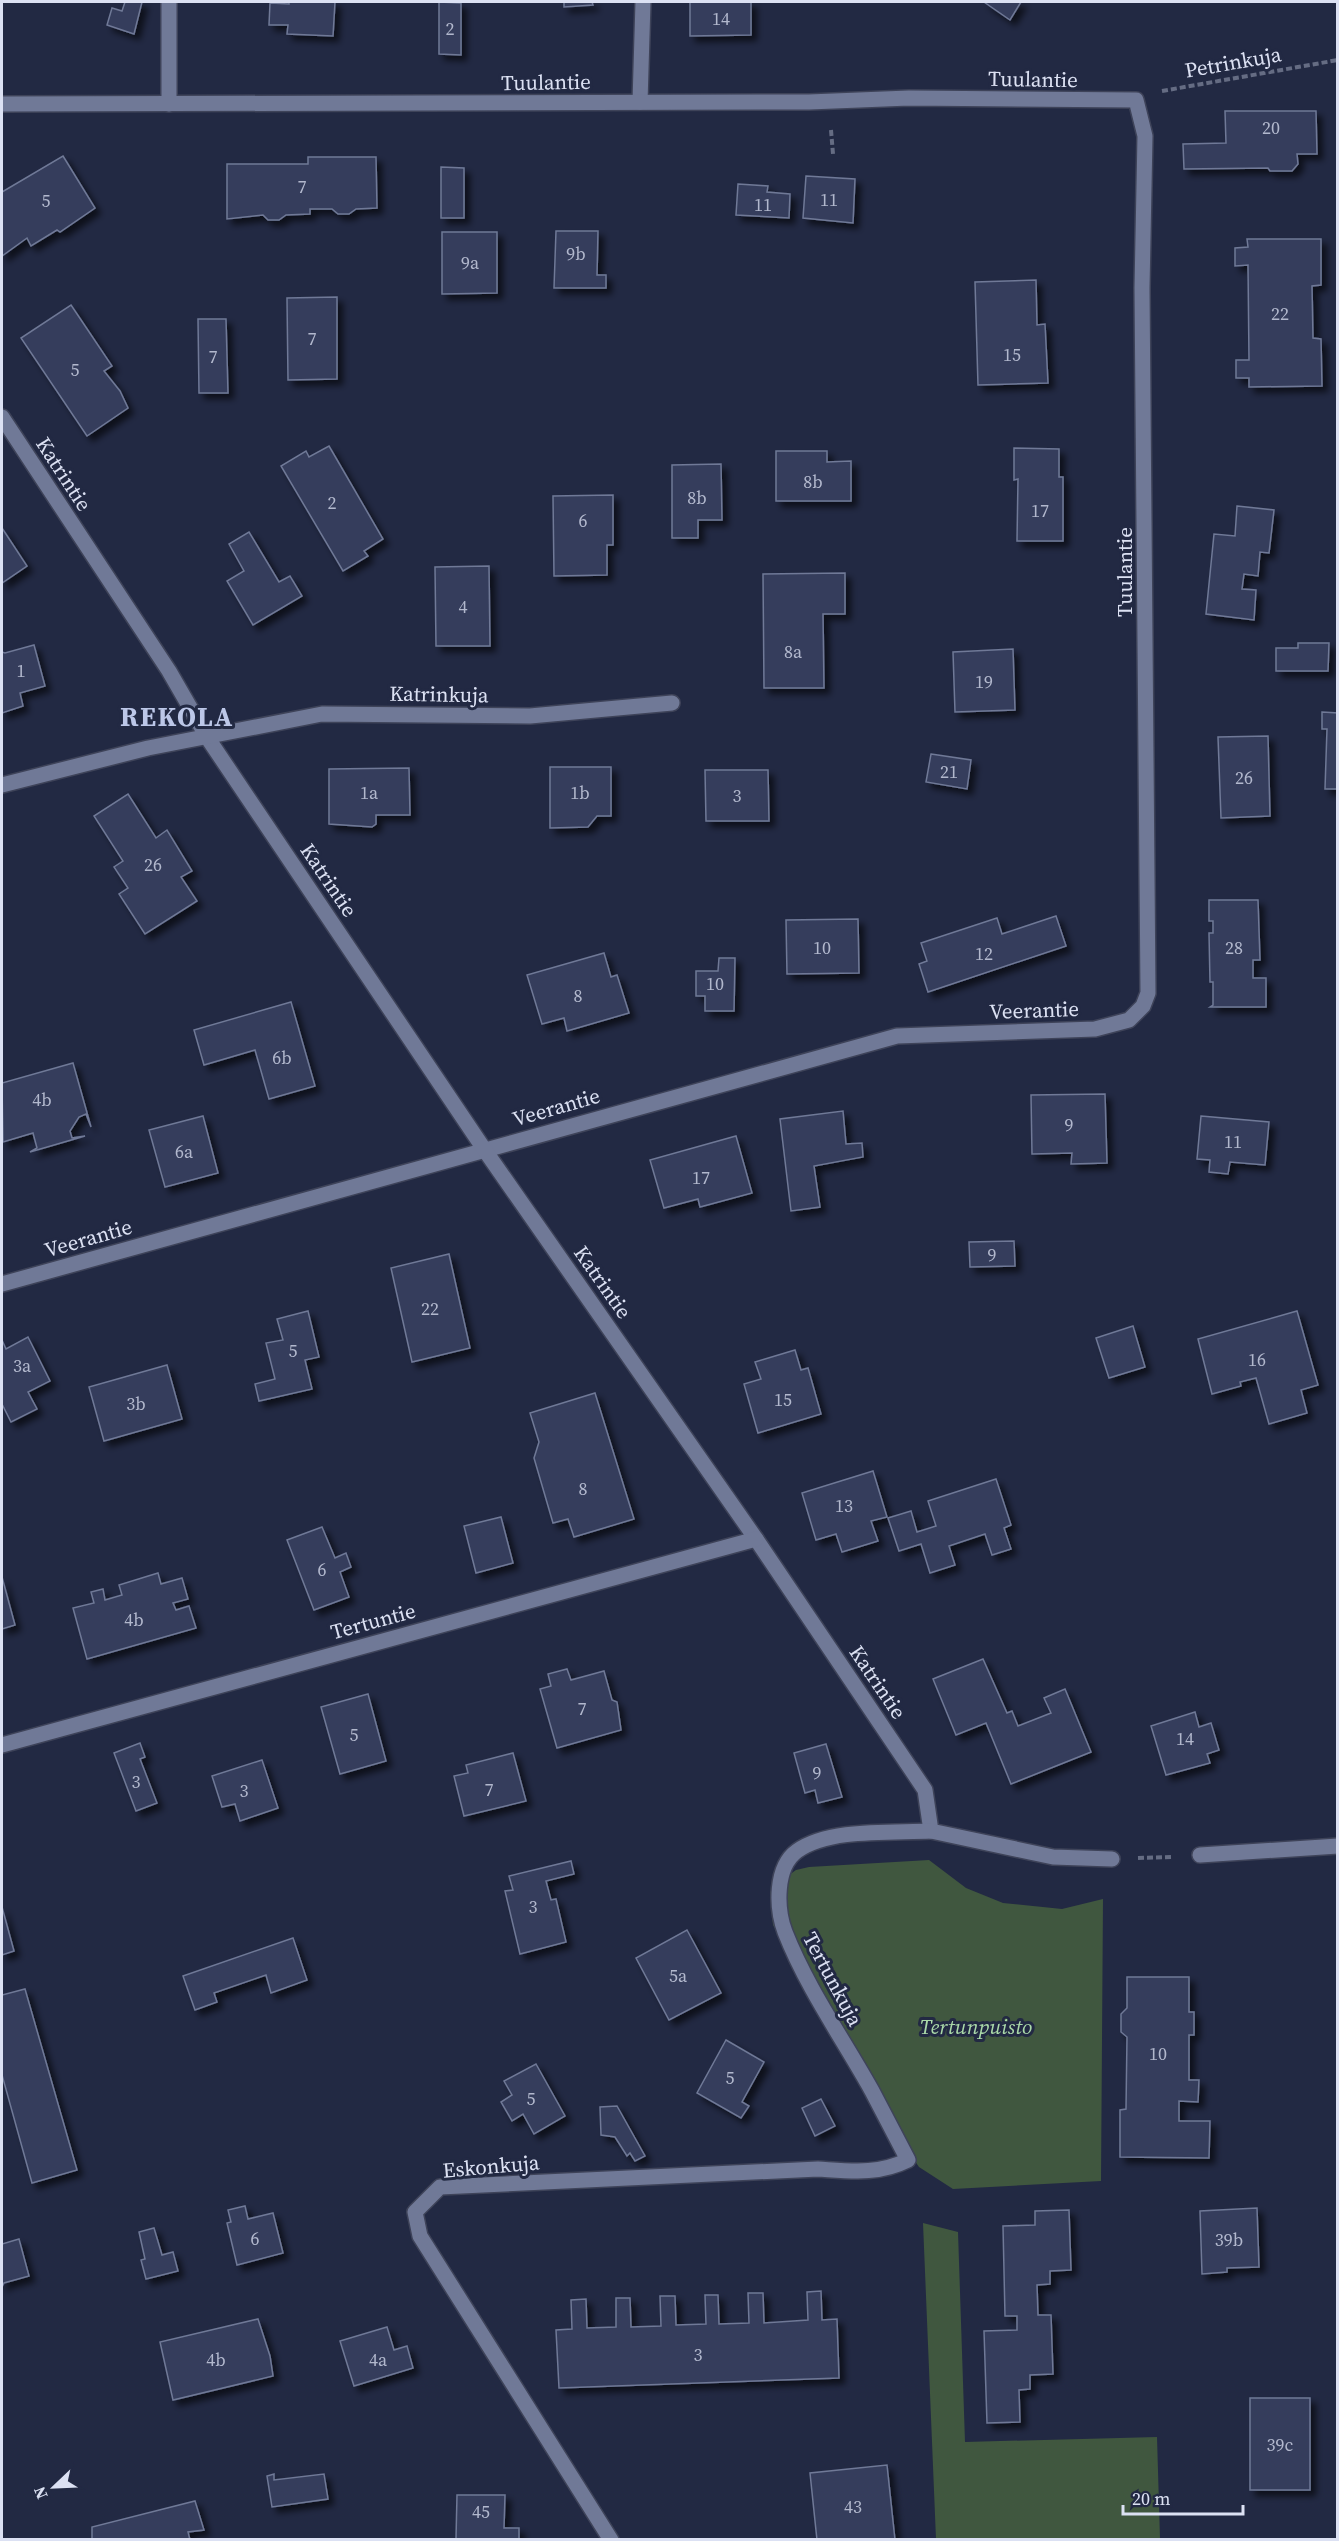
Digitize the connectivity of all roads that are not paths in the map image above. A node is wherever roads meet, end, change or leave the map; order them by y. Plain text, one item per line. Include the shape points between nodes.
1 (169, 2) edge
2 (643, 2) edge
3 (640, 102) junction
4 (2, 104) edge
5 (169, 104) junction
6 (2, 417) edge
7 (672, 703) dead end
8 (207, 737) junction
9 (2, 785) edge
10 (1129, 1020) joint
11 (484, 1149) junction
12 (2, 1284) edge
13 (756, 1539) junction
14 (2, 1745) edge
15 (931, 1831) junction
16 (1338, 1846) edge
17 (1200, 1855) road end
18 (1112, 1859) road end
19 (818, 2169) joint
20 (611, 2540) edge

1 - 5 street
2 - 3 street
3 - 5 street, Tuulantie
3 - 10 street, Tuulantie via 1136,100 1145,136 1142,288 1148,993 1143,1006
4 - 5 street, Tuulantie
6 - 8 street, Katrintie via 169,671
7 - 8 street, Katrinkuja via 531,716 322,714
8 - 9 street, Katrinkuja
8 - 11 street, Katrintie
10 - 11 street, Veerantie via 1095,1029 897,1036
11 - 12 street, Veerantie
11 - 13 street, Katrintie
13 - 14 street, Tertuntie
13 - 15 street, Katrintie via 925,1790
15 - 18 street via 1053,1857
15 - 19 street, Tertunkuja via 824,1839 796,1851 785,1866 779,1887 784,1930 908,2160 872,2172
16 - 17 street
19 - 20 street, Eskonkuja via 440,2187 415,2212 420,2236

